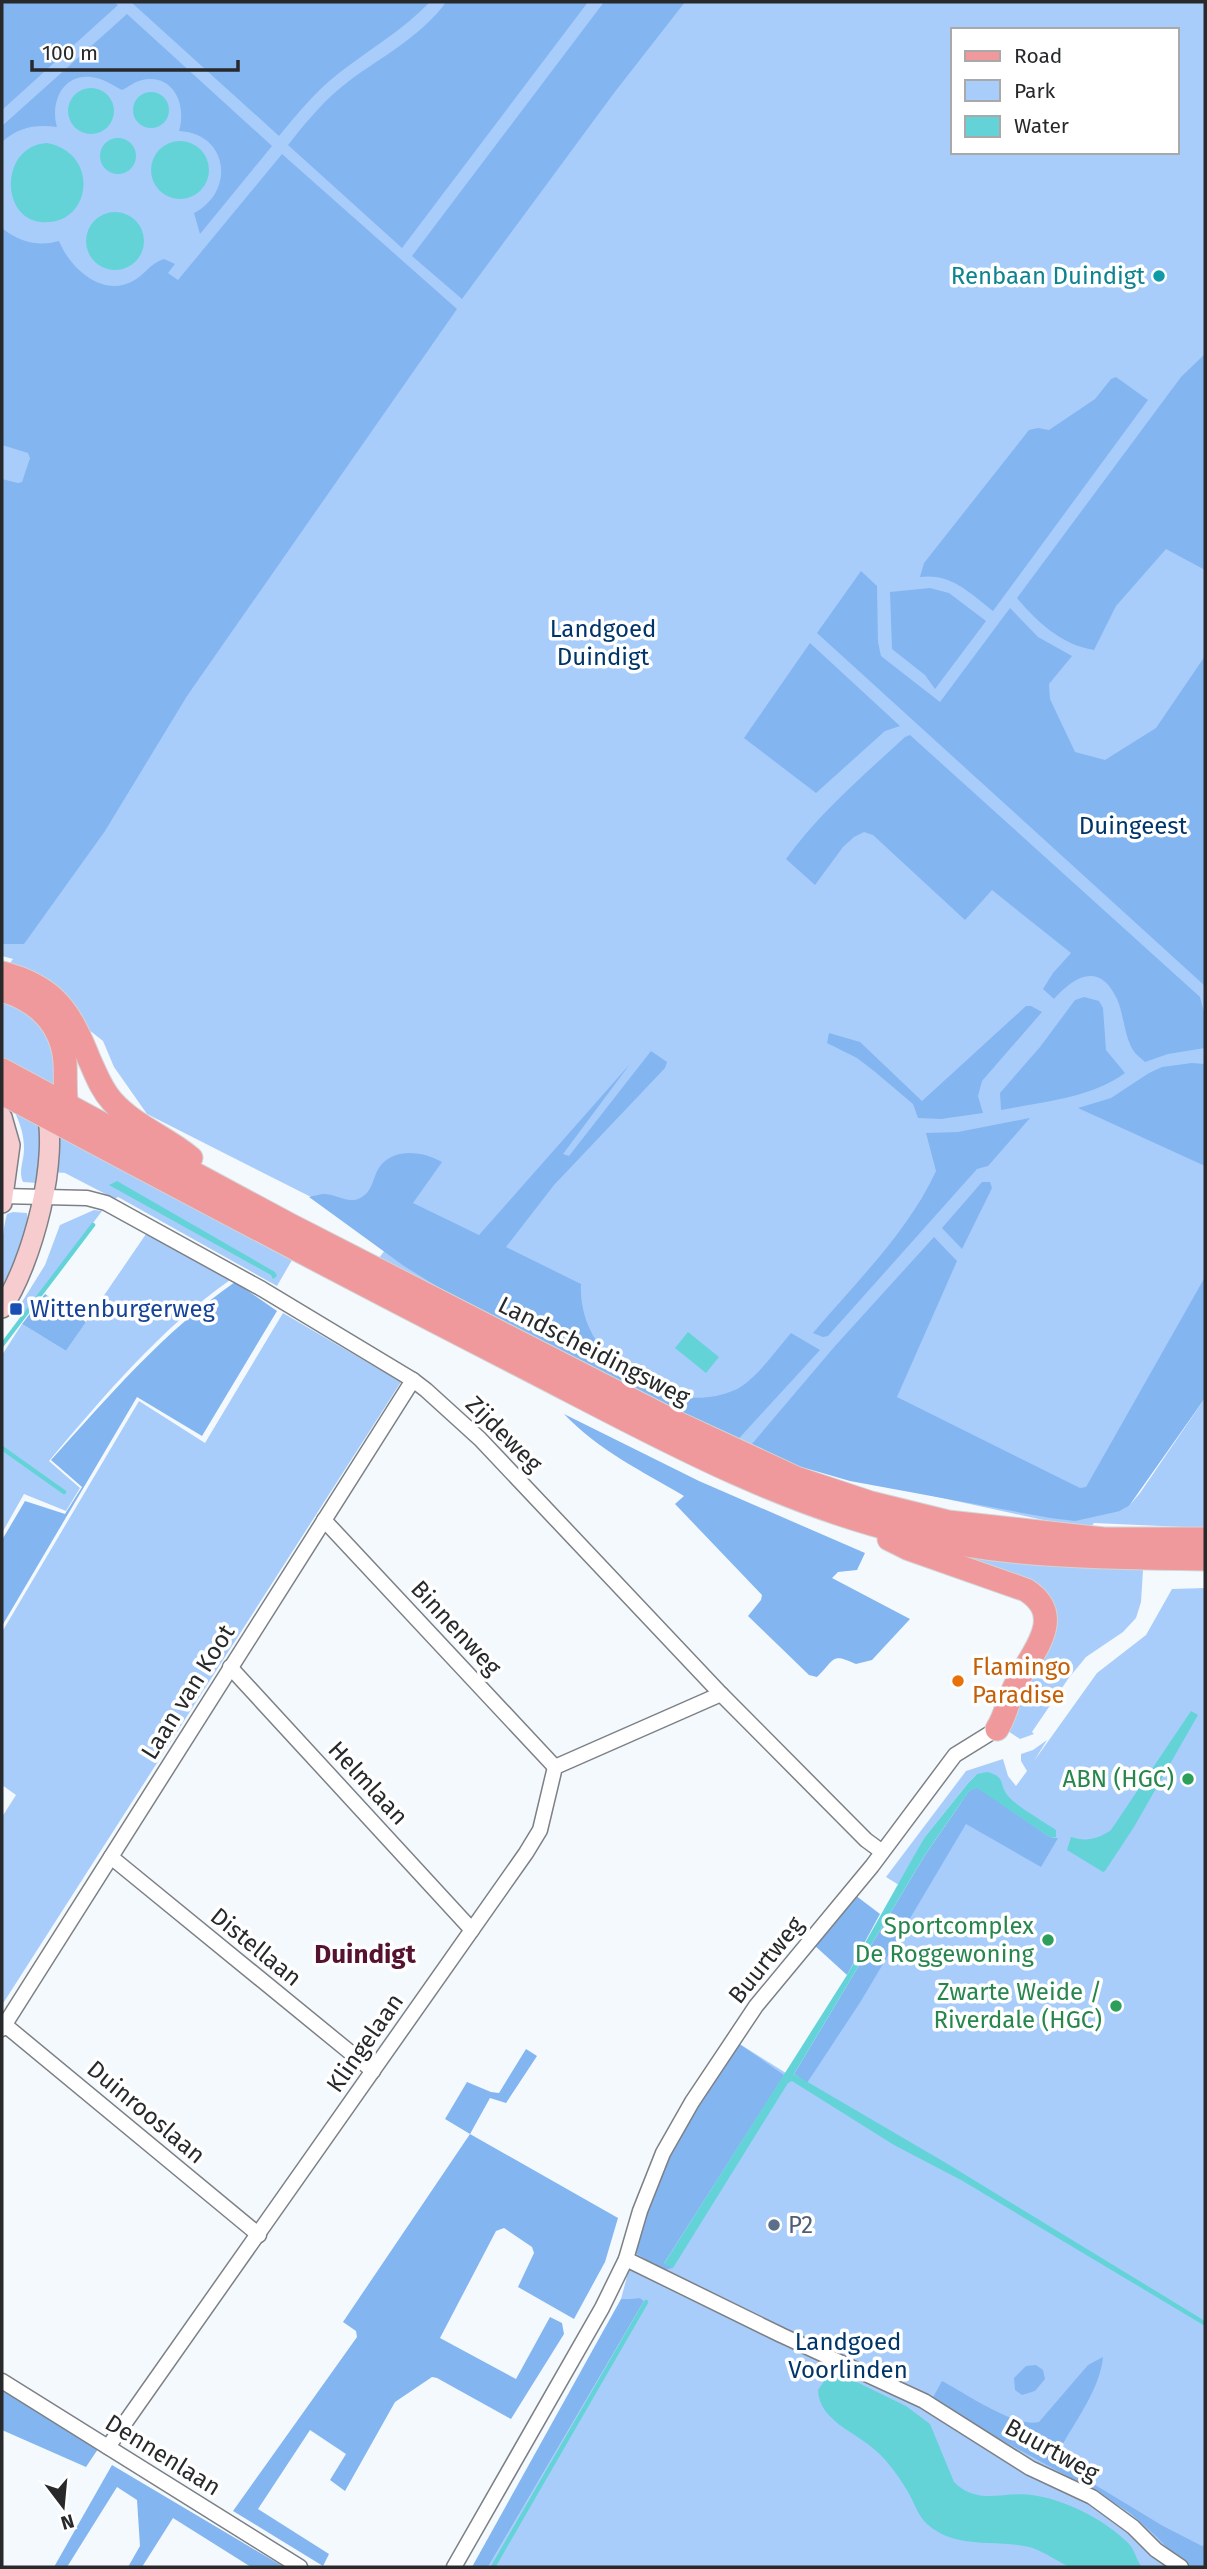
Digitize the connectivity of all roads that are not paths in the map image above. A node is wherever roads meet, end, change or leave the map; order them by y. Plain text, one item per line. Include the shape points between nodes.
1 (2, 973) edge
2 (2, 989) edge
3 (2, 1070) edge
4 (2, 1093) edge
5 (57, 1112) junction
6 (2, 1117) edge
7 (44, 1196) junction
8 (236, 1196) junction
9 (2, 1198) edge
10 (302, 1242) junction
11 (2, 1308) edge
12 (414, 1380) junction
13 (849, 1517) junction
14 (324, 1520) junction
15 (1205, 1539) edge
16 (1205, 1559) edge
17 (230, 1667) junction
18 (720, 1694) junction
19 (997, 1729) joint
20 (555, 1767) junction
21 (881, 1851) junction
22 (111, 1857) junction
23 (472, 1930) junction
24 (3, 2027) edge
25 (373, 2071) junction
26 (259, 2235) junction
27 (626, 2259) junction
28 (2, 2381) edge
29 (108, 2447) junction
30 (300, 2567) edge
31 (454, 2567) edge
32 (1181, 2567) edge

1 - 8 main road via 31,983 55,999 74,1023 111,1100
2 - 5 main road via 37,1007 57,1031 65,1058
3 - 5 main road, Landscheidingsweg via 37,1090
4 - 5 main road, Landscheidingsweg
5 - 7 street
5 - 8 main road, Landscheidingsweg
5 - 10 main road, Landscheidingsweg via 74,1132
6 - 9 street via 10,1145
7 - 9 street, Zijdeweg
7 - 11 street via 36,1230
7 - 12 street, Zijdeweg via 106,1203
8 - 10 main road, Landscheidingsweg
10 - 13 main road, Landscheidingsweg via 730,1472
10 - 15 main road, Landscheidingsweg via 796,1478 871,1503 948,1522 1104,1539
12 - 14 street, Laan van Koot
12 - 18 street, Zijdeweg via 480,1439
13 - 16 main road, Landscheidingsweg via 942,1541 1009,1551
13 - 19 main road via 909,1549 1026,1590 1039,1601 1045,1616 1043,1637
14 - 17 street, Laan van Koot
14 - 20 street, Binnenweg
17 - 22 street, Laan van Koot
17 - 23 street, Helmlaan
18 - 20 street
18 - 21 street, Zijdeweg
19 - 21 street, Buurtweg via 955,1755
20 - 23 street, Klingelaan via 540,1830
21 - 27 street, Buurtweg via 755,2006 692,2102 663,2153
22 - 24 street, Laan van Koot
22 - 25 street, Distellaan
23 - 25 street, Klingelaan
24 - 26 street, Duinrooslaan
25 - 26 street, Klingelaan
26 - 29 street, Klingelaan
27 - 31 street, Buurtweg
27 - 32 street, Buurtweg via 924,2401 1030,2468 1092,2497
28 - 29 street, Dennenlaan
29 - 30 street, Dennenlaan

